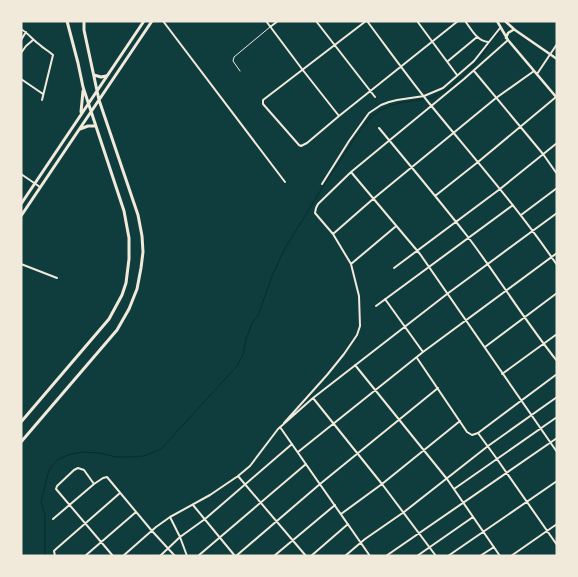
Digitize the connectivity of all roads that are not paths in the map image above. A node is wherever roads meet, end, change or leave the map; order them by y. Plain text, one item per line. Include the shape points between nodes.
1 (67, 21) edge
2 (84, 21) edge
3 (144, 21) edge
4 (152, 21) edge
5 (163, 21) edge
6 (266, 21) edge
7 (278, 21) edge
8 (316, 21) edge
9 (367, 21) edge
10 (458, 21) edge
11 (465, 21) edge
12 (418, 22) edge
13 (498, 22) edge
14 (505, 22) edge
15 (270, 27) junction
16 (500, 27) junction
17 (21, 29) edge
18 (515, 30) junction
19 (26, 32) junction
20 (477, 37) junction
21 (34, 39) junction
22 (507, 39) junction
23 (21, 40) edge
24 (433, 42) junction
25 (488, 42) junction
26 (557, 44) edge
27 (334, 45) junction
28 (21, 53) edge
29 (550, 54) junction
30 (557, 59) edge
31 (447, 62) junction
32 (401, 67) junction
33 (302, 69) junction
34 (474, 70) junction
35 (240, 71) dead end
36 (534, 71) junction
37 (94, 74) junction
38 (537, 74) junction
39 (107, 76) junction
40 (458, 76) junction
41 (21, 79) edge
42 (83, 87) junction
43 (97, 92) junction
44 (370, 92) junction
45 (44, 94) junction
46 (375, 97) dead end
47 (424, 97) junction
48 (496, 98) junction
49 (556, 98) edge
50 (42, 100) dead end
51 (99, 100) junction
52 (89, 103) junction
53 (431, 105) junction
54 (92, 111) junction
55 (81, 114) junction
56 (339, 116) junction
57 (96, 126) junction
58 (520, 126) junction
59 (379, 128) dead end
60 (80, 130) junction
61 (454, 133) junction
62 (389, 140) junction
63 (557, 144) edge
64 (543, 154) junction
65 (478, 162) junction
66 (412, 167) junction
67 (350, 172) junction
68 (21, 174) edge
69 (557, 174) edge
70 (286, 182) dead end
71 (35, 184) junction
72 (322, 184) dead end
73 (41, 187) junction
74 (557, 188) edge
75 (500, 189) junction
76 (434, 196) junction
77 (373, 199) junction
78 (21, 204) edge
79 (513, 205) junction
80 (557, 213) edge
81 (521, 215) junction
82 (21, 216) edge
83 (456, 222) junction
84 (396, 227) junction
85 (533, 231) junction
86 (333, 234) junction
87 (468, 238) junction
88 (417, 251) junction
89 (557, 253) edge
90 (551, 257) junction
91 (21, 264) edge
92 (351, 264) junction
93 (487, 264) junction
94 (557, 265) edge
95 (428, 267) junction
96 (394, 268) dead end
97 (57, 278) dead end
98 (506, 291) junction
99 (557, 293) edge
100 (447, 294) junction
101 (385, 299) junction
102 (376, 306) dead end
103 (525, 318) junction
104 (465, 321) junction
105 (404, 327) junction
106 (557, 334) edge
107 (543, 344) junction
108 (484, 348) junction
109 (423, 352) junction
110 (416, 357) junction
111 (557, 361) edge
112 (354, 365) junction
113 (502, 374) junction
114 (557, 374) edge
115 (438, 388) junction
116 (376, 390) junction
117 (557, 396) edge
118 (313, 398) junction
119 (520, 400) junction
120 (531, 415) junction
121 (557, 418) edge
122 (400, 420) junction
123 (460, 421) junction
124 (21, 422) edge
125 (334, 424) junction
126 (280, 427) junction
127 (541, 429) junction
128 (478, 433) junction
129 (557, 438) edge
130 (21, 442) edge
131 (550, 442) junction
132 (292, 444) junction
133 (488, 446) junction
134 (424, 450) junction
135 (298, 452) junction
136 (557, 452) edge
137 (359, 454) junction
138 (497, 459) junction
139 (306, 464) junction
140 (506, 472) junction
141 (238, 476) junction
142 (447, 479) junction
143 (557, 481) edge
144 (94, 484) junction
145 (320, 484) junction
146 (382, 484) junction
147 (245, 485) junction
148 (454, 489) junction
149 (120, 493) junction
150 (527, 501) junction
151 (261, 503) junction
152 (463, 503) junction
153 (69, 505) junction
154 (193, 505) junction
155 (335, 505) junction
156 (136, 512) junction
157 (404, 512) junction
158 (341, 514) junction
159 (170, 517) junction
160 (473, 517) junction
161 (53, 519) dead end
162 (205, 519) junction
163 (277, 521) junction
164 (85, 524) junction
165 (348, 524) junction
166 (557, 524) edge
167 (152, 531) junction
168 (483, 531) junction
169 (547, 531) junction
170 (420, 533) junction
171 (180, 537) junction
172 (220, 537) junction
173 (293, 540) junction
174 (101, 542) junction
175 (360, 542) junction
176 (557, 544) edge
177 (430, 547) junction
178 (494, 547) junction
179 (168, 549) junction
180 (54, 555) edge
181 (85, 556) edge
182 (113, 556) edge
183 (123, 556) edge
184 (160, 556) edge
185 (175, 556) edge
186 (187, 556) edge
187 (198, 556) edge
188 (236, 556) edge
189 (274, 556) edge
190 (306, 556) edge
191 (311, 556) edge
192 (345, 556) edge
193 (370, 556) edge
194 (386, 556) edge
195 (417, 556) edge
196 (436, 556) edge
197 (448, 556) edge
198 (480, 556) edge
199 (500, 556) edge
200 (511, 556) edge

1 - 42 main road
2 - 37 main road
3 - 39 main road
4 - 51 main road
5 - 70 street
6 - 15 street
7 - 15 street
8 - 27 street
9 - 27 street
9 - 32 street
10 - 24 street
11 - 20 street
12 - 24 street
13 - 16 main road
14 - 18 main road
15 - 33 street
15 - 35 lane via 234,56 233,61
16 - 22 main road
16 - 25 street
17 - 19 street
18 - 22 main road via 508,33
18 - 29 main road
19 - 21 street
19 - 23 street
20 - 25 street
20 - 31 street
21 - 28 street
21 - 45 street via 53,55
22 - 34 street
22 - 36 main road
24 - 31 street
24 - 32 street
25 - 40 street
26 - 29 street
27 - 33 street
27 - 44 street
29 - 30 main road
29 - 38 street
31 - 40 street
32 - 44 street
32 - 47 street
33 - 56 street
33 - 56 street via 264,98 262,104 301,146
34 - 48 street
34 - 53 street
36 - 38 main road
36 - 48 street
37 - 39 main road
37 - 43 main road
38 - 49 main road
39 - 43 main road
40 - 47 street
41 - 45 street
42 - 52 main road
42 - 55 main road
43 - 51 main road
43 - 52 main road
44 - 46 street
44 - 56 street
45 - 50 street
47 - 53 street
47 - 72 street via 389,102 369,113
48 - 58 street
48 - 61 street
49 - 58 street
51 - 54 main road
51 - 130 main road via 141,228 140,279 117,330
52 - 54 main road
52 - 55 main road
53 - 61 street
53 - 62 street
54 - 57 main road
54 - 60 main road
55 - 71 main road
57 - 60 main road
57 - 124 main road via 128,228 130,248 126,283 109,319
58 - 64 street
58 - 65 street
59 - 62 street
60 - 73 main road
61 - 65 street
61 - 66 street
62 - 66 street
62 - 67 street
63 - 64 street
64 - 69 street
64 - 75 street
65 - 75 street
65 - 76 street
66 - 76 street
66 - 77 street
67 - 77 street
67 - 86 street via 320,201 315,211
68 - 71 street
71 - 73 street
71 - 78 main road
73 - 82 main road
74 - 81 street
75 - 79 street
75 - 83 street
76 - 83 street
77 - 84 street
77 - 86 street
79 - 81 street
79 - 87 street
80 - 85 street
81 - 85 street
83 - 87 street
83 - 88 street
84 - 88 street
84 - 92 street
85 - 90 street
85 - 93 street
86 - 92 street
87 - 93 street
87 - 95 street
88 - 95 street
88 - 96 street
89 - 90 street
90 - 94 street
90 - 98 street
91 - 97 street
92 - 126 street via 360,296 359,331 327,375
93 - 98 street
93 - 100 street
95 - 100 street
95 - 101 street
98 - 103 street
98 - 104 street
99 - 103 street
100 - 104 street
100 - 105 street
101 - 102 street
101 - 105 street
103 - 107 street
103 - 108 street
104 - 108 street
104 - 109 street
105 - 109 street
105 - 112 street
106 - 107 street
107 - 111 street
107 - 113 street
108 - 113 street
109 - 110 street
110 - 115 street
110 - 116 street
112 - 116 street
112 - 118 street
113 - 119 street
114 - 119 street
115 - 122 street
115 - 123 street
116 - 122 street
116 - 125 street
117 - 120 street
118 - 125 street
118 - 126 street
119 - 120 street
119 - 128 street
120 - 127 street
120 - 133 street
121 - 127 street
122 - 134 street
122 - 137 street
123 - 128 street via 468,433
123 - 134 street
125 - 135 street
125 - 137 street
126 - 132 street
126 - 141 street via 250,466
127 - 131 street
127 - 138 street
128 - 133 street
129 - 131 street
131 - 136 street
131 - 140 street
132 - 135 street
132 - 147 street
133 - 138 street
133 - 142 street
134 - 142 street
134 - 146 street
135 - 139 street
137 - 145 street
137 - 146 street
138 - 140 street
138 - 148 street
139 - 145 street
139 - 151 street
140 - 150 street
140 - 152 street
141 - 147 street
141 - 154 street
142 - 148 street
142 - 157 street
143 - 150 street
144 - 149 street via 106,477
144 - 153 street
144 - 153 street via 84,470 76,469 56,489
145 - 155 street
145 - 163 street
146 - 157 street
146 - 158 street
147 - 151 street
147 - 162 street
148 - 152 street
149 - 156 street
149 - 164 street
150 - 168 street
150 - 169 street
151 - 163 street
151 - 172 street
152 - 160 street
152 - 170 street
153 - 161 street
153 - 164 street
154 - 159 street
154 - 162 street
155 - 158 street
155 - 173 street
156 - 167 street
156 - 174 street
157 - 170 street
157 - 175 street
158 - 165 street
159 - 167 street
159 - 171 street
160 - 168 street
160 - 177 street
162 - 171 street
162 - 172 street
163 - 173 street
163 - 188 street
164 - 174 street
164 - 180 street via 56,549
165 - 175 street
165 - 191 street
166 - 169 street
167 - 179 street
167 - 183 street
168 - 178 street
168 - 197 street
169 - 176 street
169 - 200 street
170 - 177 street
170 - 194 street
171 - 179 street
171 - 186 street
172 - 187 street
172 - 188 street
173 - 189 street
173 - 190 street
174 - 181 street
174 - 182 street
175 - 192 street
175 - 193 street
177 - 195 street
177 - 196 street
178 - 198 street
178 - 199 street
179 - 184 street
179 - 185 street

